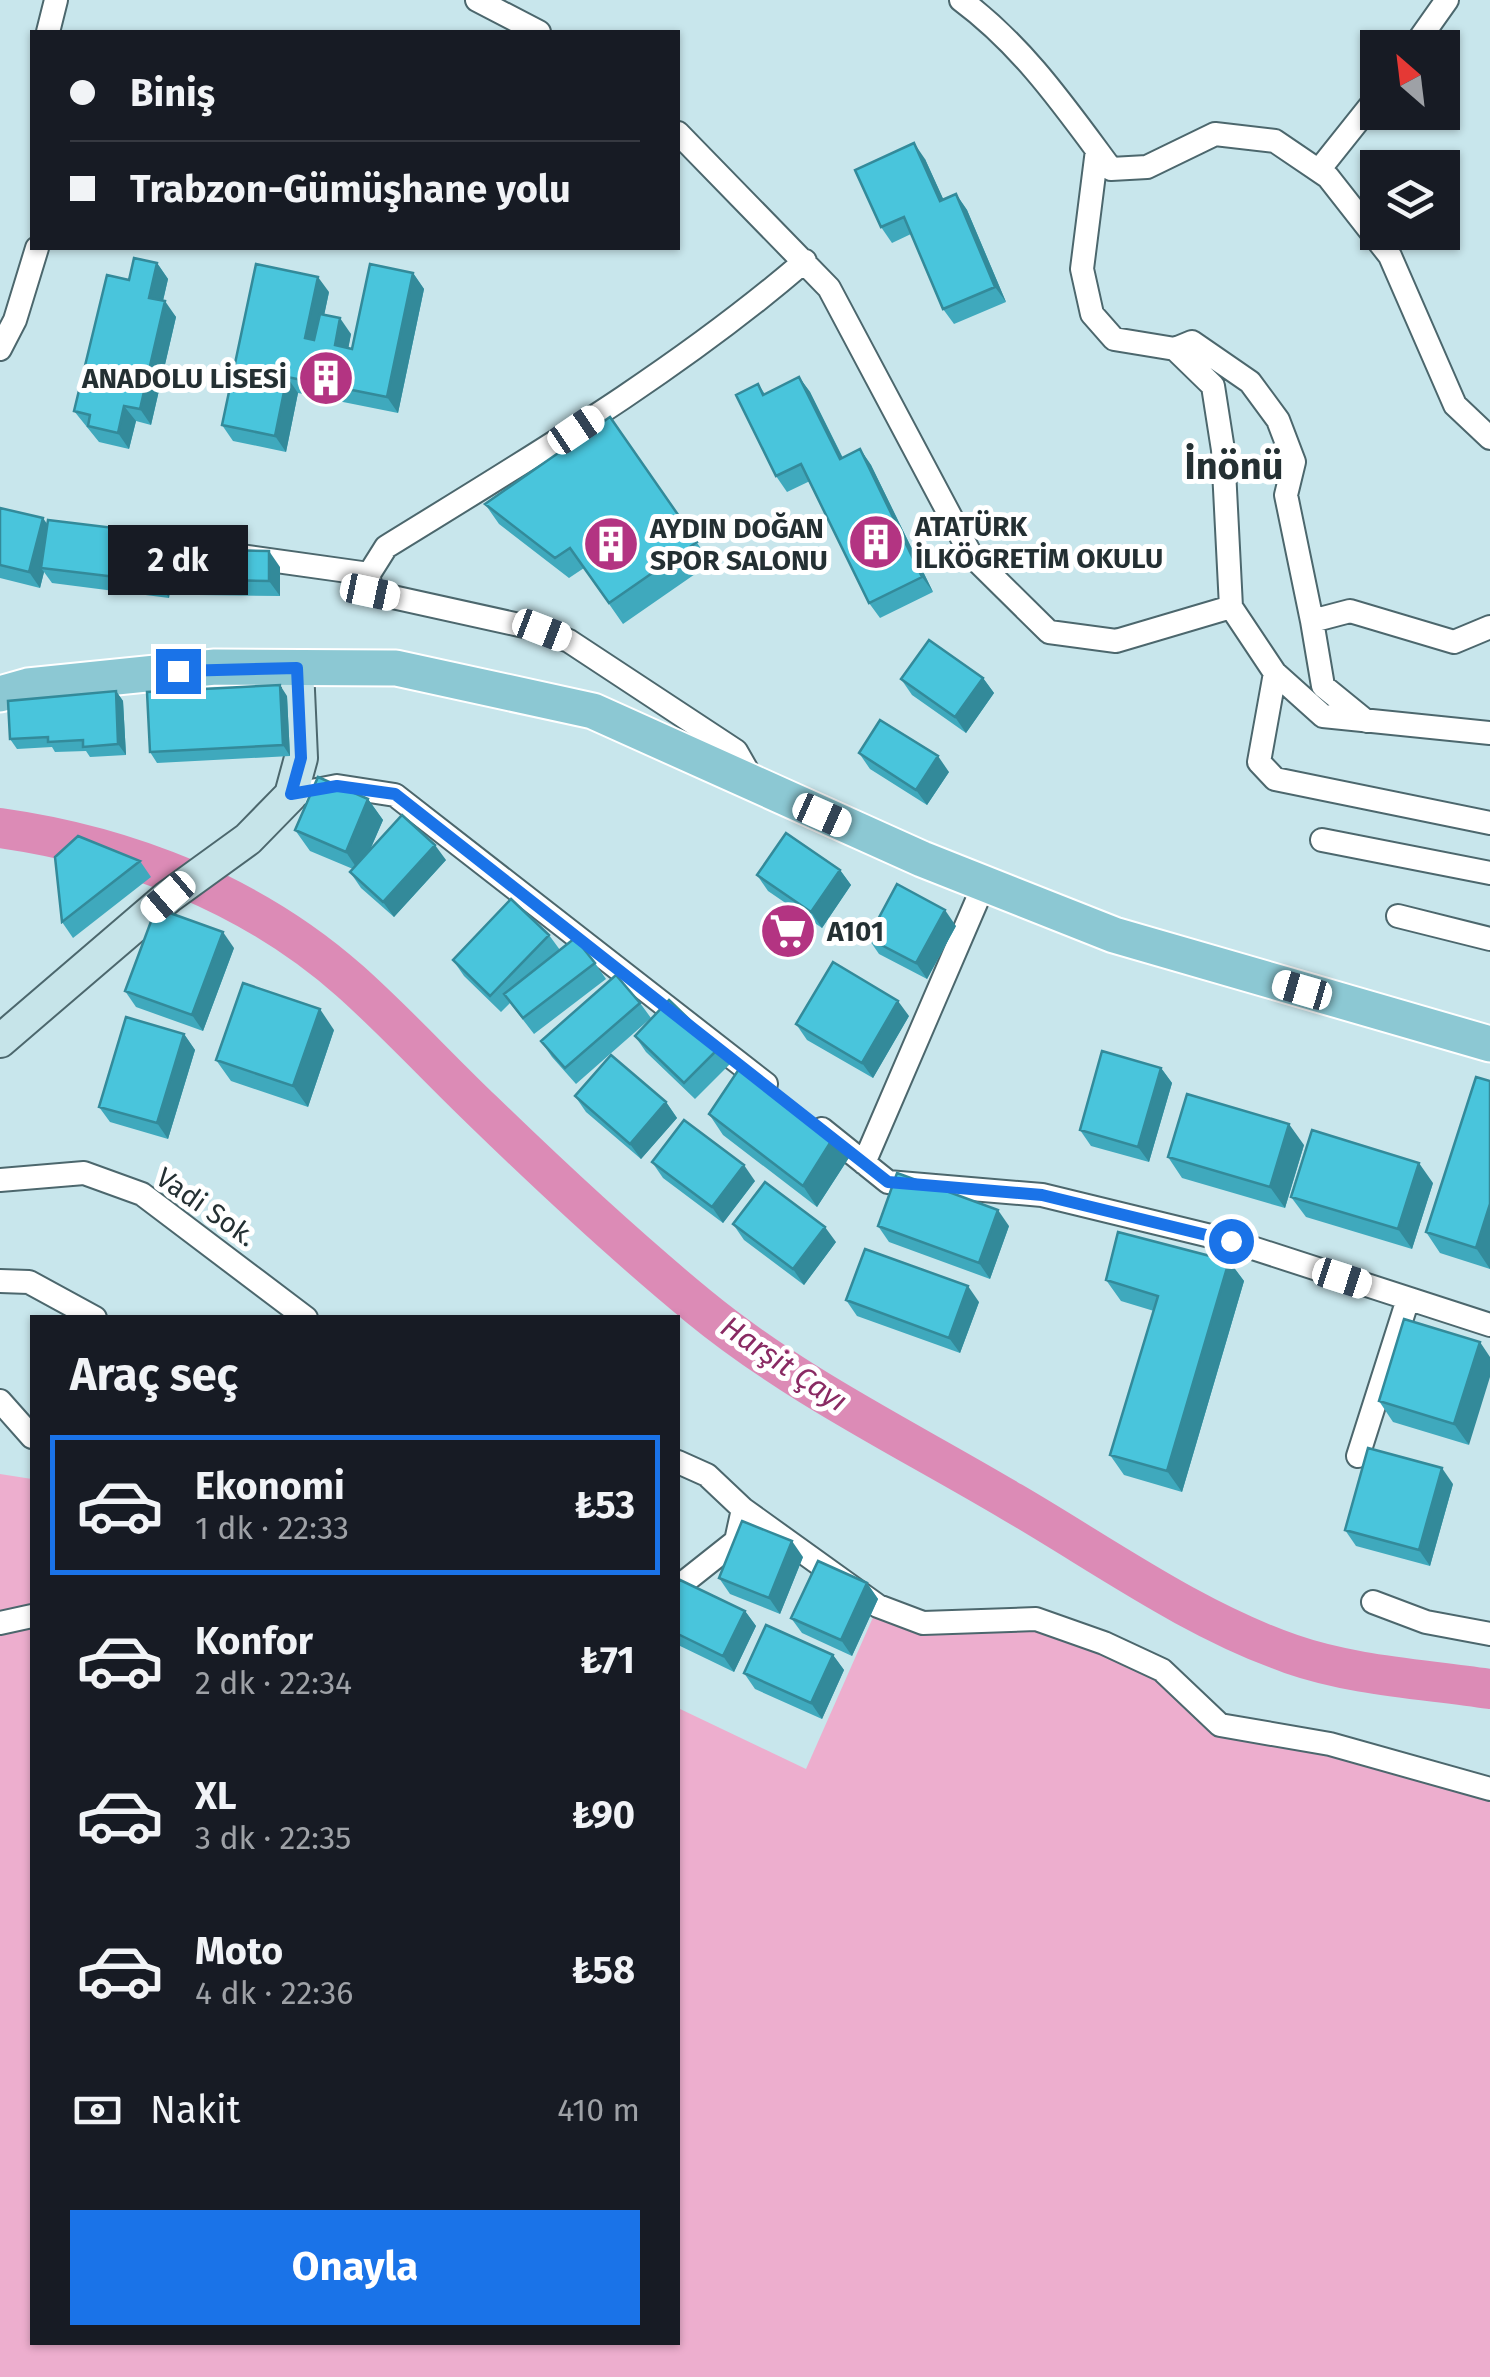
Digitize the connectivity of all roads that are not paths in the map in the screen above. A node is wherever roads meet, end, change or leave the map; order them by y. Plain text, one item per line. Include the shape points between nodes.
1 (56, 0) edge
2 (477, 0) edge
3 (961, 0) edge
4 (1448, 0) edge
5 (48, 30) edge
6 (535, 30) edge
7 (1426, 30) edge
8 (1360, 119) edge
9 (680, 135) edge
10 (1097, 150) junction
11 (1319, 170) junction
12 (36, 250) edge
13 (804, 260) junction
14 (8, 313) edge
15 (0, 349) edge
16 (1176, 349) junction
17 (1490, 438) edge
18 (116, 538) edge
19 (369, 574) junction
20 (1231, 607) junction
21 (1312, 621) junction
22 (1490, 628) edge
23 (297, 668) junction
24 (1275, 673) junction
25 (0, 694) edge
26 (1368, 724) junction
27 (1490, 733) edge
28 (756, 786) junction
29 (291, 794) junction
30 (1490, 823) edge
31 (1322, 840) dead end
32 (1490, 873) edge
33 (986, 882) junction
34 (1398, 916) dead end
35 (1490, 939) edge
36 (0, 1040) edge
37 (1490, 1044) edge
38 (778, 1093) edge
39 (806, 1116) edge
40 (864, 1163) junction
41 (0, 1180) edge
42 (0, 1281) edge
43 (1408, 1299) junction
44 (90, 1315) edge
45 (302, 1315) edge
46 (1490, 1325) edge
47 (0, 1401) edge
48 (30, 1434) edge
49 (1358, 1456) dead end
50 (680, 1463) edge
51 (743, 1508) junction
52 (680, 1585) edge
53 (1373, 1602) dead end
54 (30, 1616) edge
55 (0, 1624) edge
56 (1490, 1634) edge
57 (1490, 1789) edge

1 - 5 street
2 - 6 street
3 - 10 street via 1000,29
4 - 7 street
8 - 11 street
9 - 13 street
10 - 11 street via 1111,169 1147,168 1215,134 1275,140
10 - 16 street via 1082,268 1092,314 1114,339
11 - 17 street via 1390,256 1455,404
12 - 14 street
13 - 19 street via 616,403 386,547
13 - 20 street via 829,288 971,555 1049,632 1116,641
14 - 15 street
16 - 20 street via 1212,386 1223,450
16 - 21 street via 1192,342 1250,382 1278,420 1294,462 1286,496
18 - 19 street
19 - 28 street via 370,592 570,640 736,750
20 - 24 street
21 - 22 street via 1350,611 1454,642
21 - 26 street via 1323,686
23 - 25 main road via 215,667
23 - 28 main road via 396,668 593,711
23 - 29 street via 301,758
24 - 26 street via 1323,716
24 - 30 street via 1259,762 1274,779
26 - 27 street
28 - 33 main road
29 - 36 street via 248,839 168,897
29 - 38 street via 337,786 395,794
31 - 32 street
33 - 37 main road via 1114,934
33 - 40 street
34 - 35 street
39 - 40 street
40 - 43 street via 888,1182 1042,1195 1231,1241
41 - 45 street, Vadi Sok. via 84,1173 142,1194
42 - 44 street via 29,1282
43 - 46 street
43 - 49 street
47 - 48 street
50 - 51 street via 707,1475
51 - 52 street via 736,1541
51 - 57 street via 878,1606 922,1623 1036,1619 1162,1670 1220,1725 1330,1744
53 - 56 street via 1426,1622
54 - 55 street

